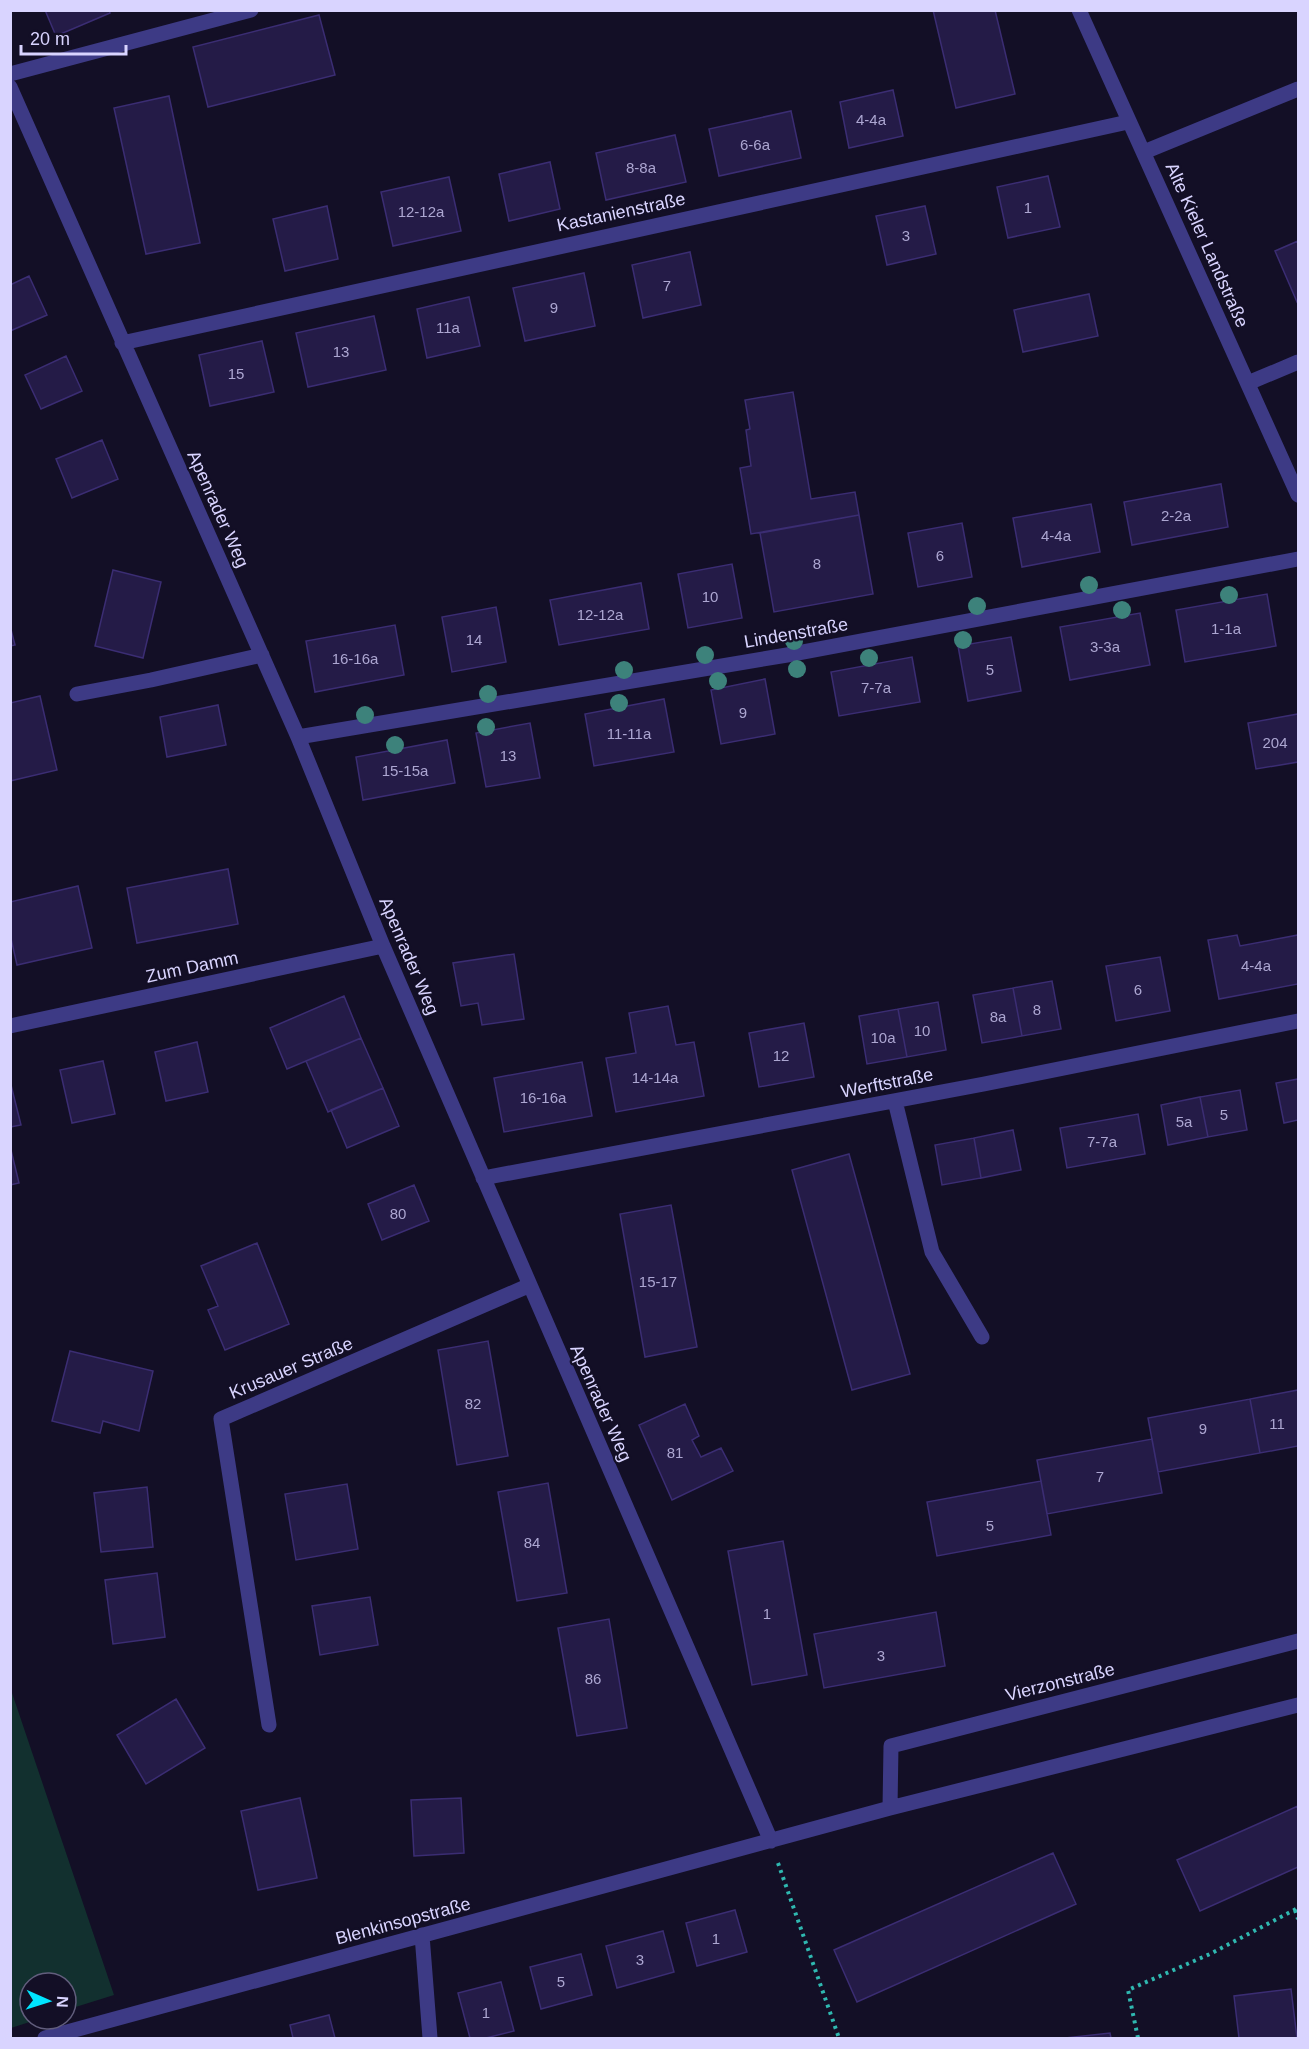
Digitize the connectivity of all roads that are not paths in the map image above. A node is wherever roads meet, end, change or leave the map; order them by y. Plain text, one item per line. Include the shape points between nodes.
1 (251, 10) edge
2 (1079, 10) edge
3 (10, 74) edge
4 (10, 87) edge
5 (1299, 89) edge
6 (1128, 122) junction
7 (1144, 152) junction
8 (122, 343) junction
9 (1299, 362) edge
10 (1248, 383) junction
11 (1299, 495) edge
12 (1299, 559) edge
13 (262, 655) junction
14 (77, 694) dead end
15 (298, 737) junction
16 (383, 945) junction
17 (1299, 1021) edge
18 (10, 1026) edge
19 (895, 1101) junction
20 (483, 1178) junction
21 (528, 1286) junction
22 (982, 1337) dead end
23 (1299, 1641) edge
24 (1299, 1705) edge
25 (269, 1725) dead end
26 (890, 1808) junction
27 (771, 1842) junction
28 (423, 1935) junction
29 (45, 2038) edge
30 (430, 2038) edge

1 - 3 street
2 - 6 street, Alte Kieler Landstraße
4 - 8 street, Apenrader Weg
5 - 7 street
6 - 7 street, Alte Kieler Landstraße
6 - 8 street, Kastanienstraße
7 - 10 street, Alte Kieler Landstraße
8 - 13 street, Apenrader Weg
9 - 10 street
10 - 11 street, Alte Kieler Landstraße
12 - 15 street, Lindenstraße via 787,655
13 - 14 street
13 - 15 street, Apenrader Weg
15 - 16 street, Apenrader Weg
16 - 18 street, Zum Damm
16 - 20 street, Apenrader Weg
17 - 19 street, Werftstraße
19 - 20 street, Werftstraße
19 - 22 street via 932,1252
20 - 21 street, Apenrader Weg
21 - 25 street, Krusauer Straße via 221,1419
21 - 27 street, Apenrader Weg
23 - 26 street, Vierzonstraße via 891,1746
24 - 26 street
26 - 27 street
27 - 28 street, Blenkinsopstraße
28 - 29 street, Blenkinsopstraße
28 - 30 street

